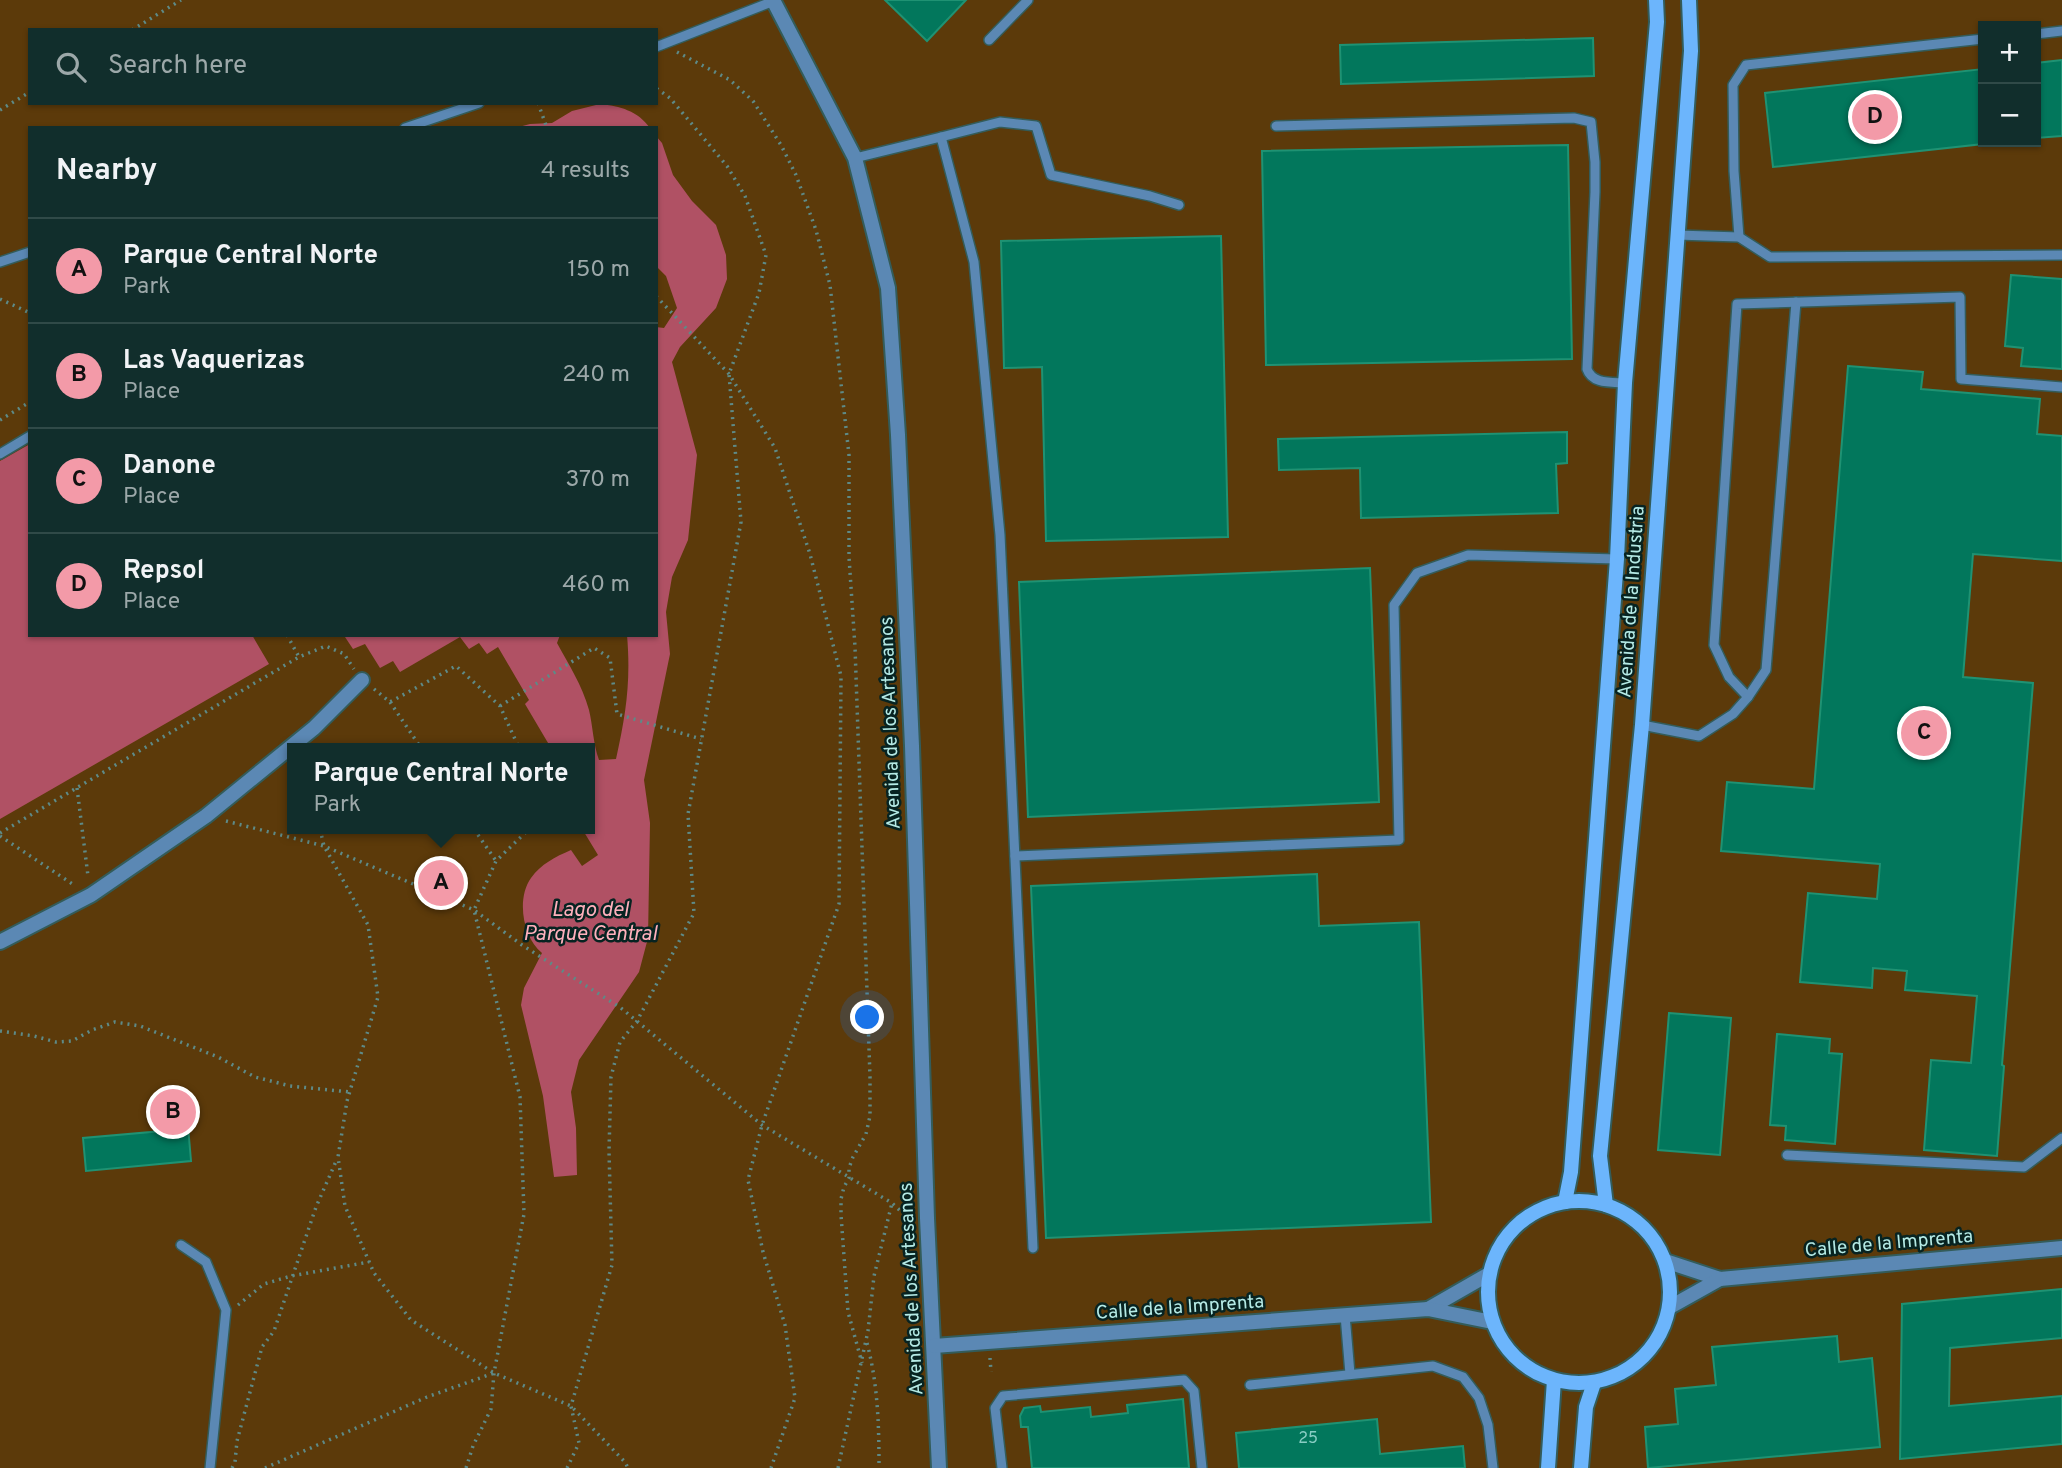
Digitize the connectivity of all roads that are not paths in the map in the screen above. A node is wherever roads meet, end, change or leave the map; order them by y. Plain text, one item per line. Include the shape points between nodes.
1 (773, 0) edge
2 (1028, 0) edge
3 (1656, 0) edge
4 (1689, 0) edge
5 (2062, 31) edge
6 (2041, 33) edge
7 (989, 40) dead end
8 (1978, 41) edge
9 (660, 46) edge
10 (473, 105) edge
11 (411, 126) edge
12 (1276, 126) dead end
13 (941, 137) junction
14 (855, 158) junction
15 (1179, 205) dead end
16 (1677, 234) junction
17 (1739, 237) junction
18 (28, 253) edge
19 (2062, 256) edge
20 (0, 262) edge
21 (1796, 303) junction
22 (1625, 383) junction
23 (2062, 387) edge
24 (28, 437) edge
25 (0, 454) edge
26 (1617, 559) junction
27 (362, 680) road end
28 (1748, 697) junction
29 (1642, 725) junction
30 (296, 743) edge
31 (287, 750) edge
32 (1015, 856) junction
33 (0, 942) edge
34 (2062, 1138) edge
35 (1787, 1155) dead end
36 (1565, 1202) junction
37 (1606, 1205) junction
38 (181, 1245) dead end
39 (1032, 1248) dead end
40 (2062, 1248) edge
41 (1665, 1261) junction
42 (1489, 1274) junction
43 (1720, 1279) junction
44 (1670, 1307) junction
45 (1428, 1309) junction
46 (1345, 1315) junction
47 (1492, 1322) junction
48 (934, 1346) junction
49 (1350, 1374) junction
50 (1554, 1380) junction
51 (1594, 1383) junction
52 (1250, 1385) dead end
53 (210, 1468) edge
54 (939, 1468) edge
55 (1002, 1468) edge
56 (1202, 1468) edge
57 (1493, 1468) edge
58 (1548, 1468) edge
59 (1581, 1468) edge

1 - 9 lane
1 - 14 street, Avenida de los Artesanos
2 - 7 lane
3 - 22 street, Avenida de la Industria
4 - 16 street, Avenida de la Industria via 1691,51
5 - 6 lane
8 - 17 lane via 1746,65 1733,85
10 - 11 lane
12 - 22 lane via 1574,118 1591,122 1595,191 1587,374
13 - 14 lane
13 - 15 lane via 1000,122 1036,126 1051,175
13 - 32 lane via 974,262 1000,535
14 - 48 street, Avenida de los Artesanos via 888,288 898,435
16 - 17 lane
16 - 29 street, Avenida de la Industria
17 - 19 lane via 1770,257
18 - 20 lane
21 - 23 lane via 1960,297 1961,379
21 - 28 lane via 1766,670
21 - 28 lane via 1737,304 1714,645 1729,677
22 - 26 street, Avenida de la Industria
24 - 25 lane
26 - 32 lane via 1468,555 1417,573 1394,605 1399,840
26 - 36 street, Avenida de la Industria via 1571,1172
27 - 30 street
28 - 29 lane via 1733,714 1699,736
29 - 37 street, Avenida de la Industria via 1600,1156
31 - 33 street via 206,816 91,895
32 - 39 lane
34 - 35 lane via 2024,1167
36 - 37 street
36 - 42 street via 1539,1210 1516,1226 1499,1248
37 - 41 street via 1645,1230
38 - 53 lane via 206,1262 226,1310
40 - 43 street, Calle de la Imprenta
41 - 43 street, Calle de la Imprenta
41 - 44 street
42 - 45 street, Calle de la Imprenta
42 - 47 street
43 - 44 street, Calle de la Imprenta
44 - 51 street via 1661,1334 1644,1357 1621,1374
45 - 46 street, Calle de la Imprenta
45 - 47 street, Calle de la Imprenta
46 - 48 street, Calle de la Imprenta
46 - 49 lane
47 - 50 street via 1506,1348 1527,1368
48 - 54 street, Avenida de los Artesanos
49 - 52 lane
49 - 57 lane via 1433,1366 1463,1377 1479,1398 1489,1425
50 - 51 street
50 - 58 street
51 - 59 street via 1586,1407
55 - 56 lane via 995,1408 1003,1396 1184,1380 1194,1391

